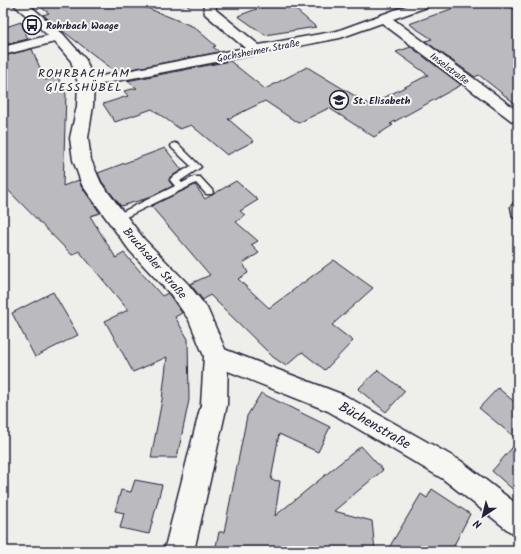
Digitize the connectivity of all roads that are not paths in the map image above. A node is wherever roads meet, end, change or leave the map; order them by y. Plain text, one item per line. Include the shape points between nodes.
1 (19, 3) edge
2 (209, 3) edge
3 (426, 3) edge
4 (383, 18) junction
5 (58, 37) junction
6 (256, 50) junction
7 (3, 51) edge
8 (86, 83) junction
9 (518, 118) edge
10 (175, 146) dead end
11 (181, 187) junction
12 (209, 192) dead end
13 (518, 204) edge
14 (518, 217) edge
15 (117, 218) junction
16 (216, 356) junction
17 (518, 522) edge
18 (179, 551) edge

1 - 5 main road, Bruchsaler Straße
2 - 6 street via 210,11
3 - 4 street, Gochsheimer Straße
4 - 6 street, Gochsheimer Straße via 340,34
4 - 9 street, Inselstraße
5 - 7 street
5 - 8 main road, Bruchsaler Straße via 78,60
6 - 8 street, Gochsheimer Straße
8 - 15 main road, Bruchsaler Straße via 86,106 79,138 82,160 92,186
10 - 11 lane via 197,167 174,180
11 - 12 lane via 196,179
11 - 15 lane
13 - 14 lane
15 - 16 main road, Bruchsaler Straße via 137,245 200,314
16 - 17 street, Büchenstraße via 336,403 452,470
16 - 18 main road, Bruchsaler Straße via 214,405

